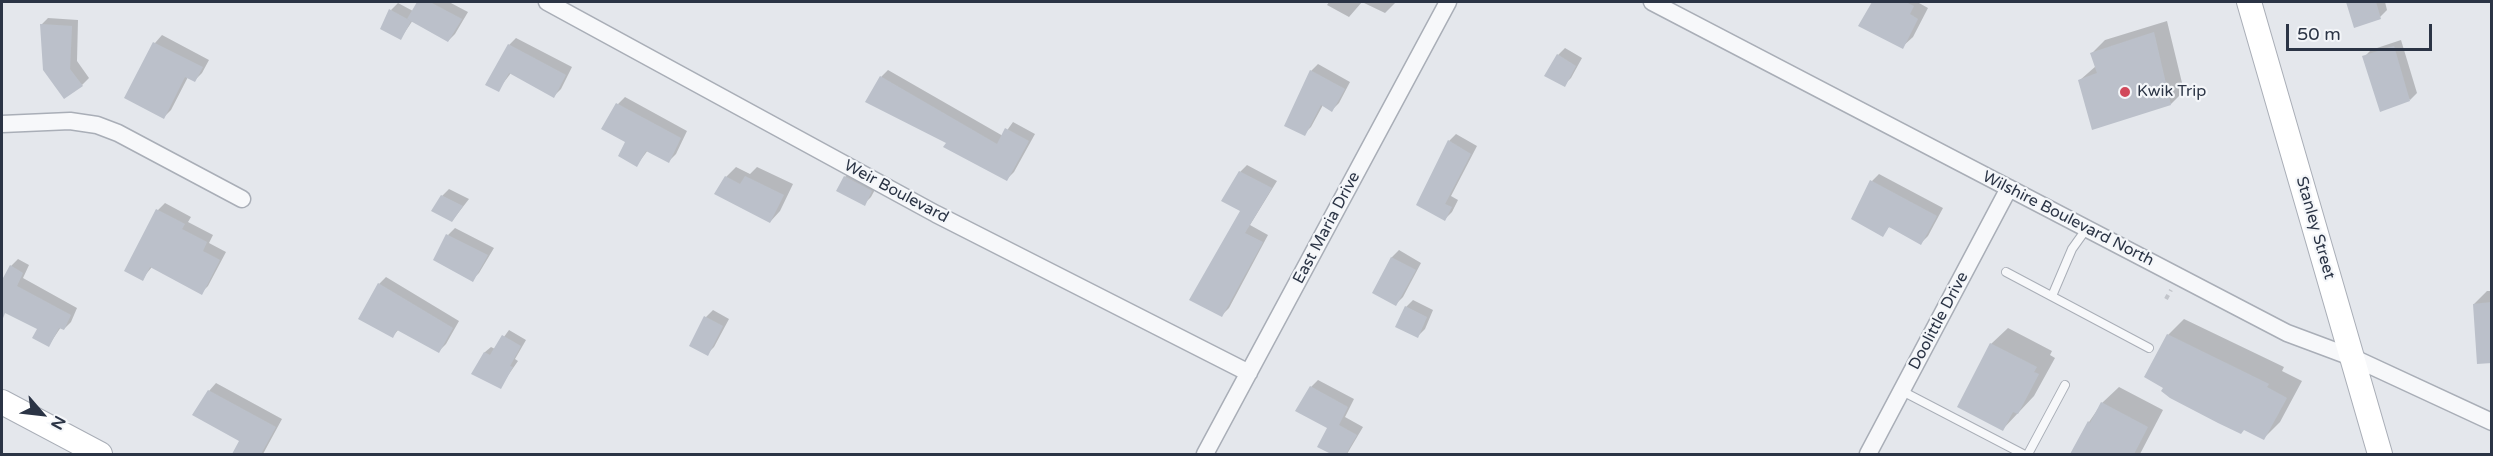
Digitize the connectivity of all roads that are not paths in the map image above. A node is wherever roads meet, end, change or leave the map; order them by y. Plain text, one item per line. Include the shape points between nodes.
1 (547, 2) edge
2 (1448, 2) edge
3 (1652, 2) edge
4 (2249, 2) edge
5 (2, 124) edge
6 (2009, 188) junction
7 (242, 199) dead end
8 (2087, 227) junction
9 (2006, 272) dead end
10 (2052, 296) junction
11 (2149, 348) dead end
12 (2354, 358) junction
13 (1249, 373) junction
14 (2065, 385) dead end
15 (1902, 391) junction
16 (2, 402) edge
17 (2492, 422) edge
18 (1873, 453) edge
19 (100, 454) edge
20 (1205, 454) edge
21 (2023, 454) edge
22 (2028, 454) edge
23 (2380, 454) edge

1 - 13 street, Weir Boulevard via 936,214
2 - 13 street, East Maria Drive
3 - 6 street, Wilshire Boulevard North
4 - 12 street, Stanley Street
5 - 7 street via 97,124
6 - 8 street, Wilshire Boulevard North
6 - 15 street, Doolittle Drive
8 - 10 lane
8 - 12 street, Wilshire Boulevard North via 2287,333
9 - 10 lane
10 - 11 lane
12 - 17 street, Wilshire Boulevard North
12 - 23 street, Stanley Street
13 - 20 street, East Maria Drive
14 - 22 lane
15 - 18 street, Doolittle Drive
15 - 21 lane
16 - 19 street

